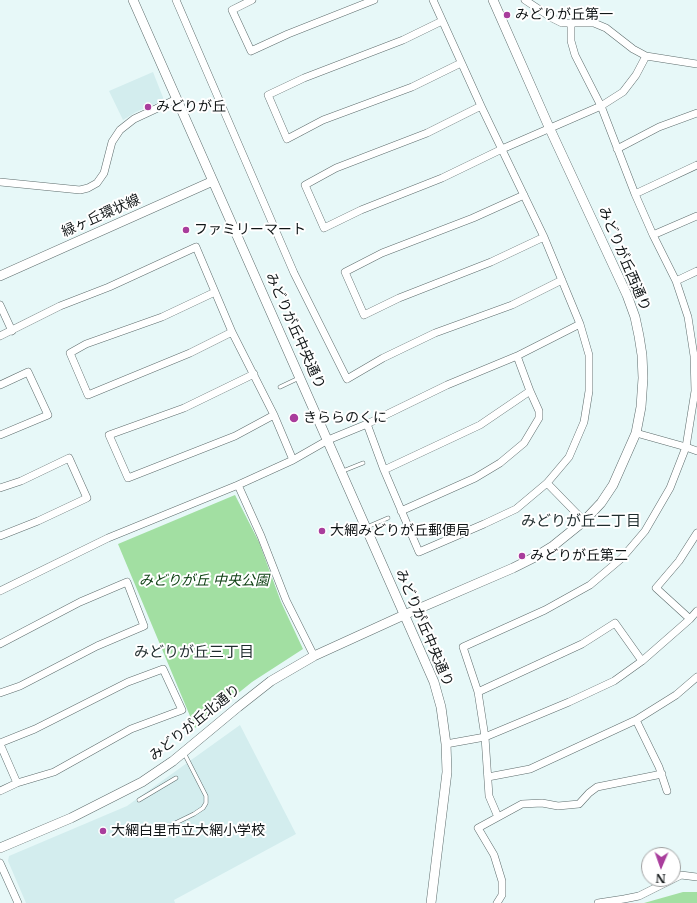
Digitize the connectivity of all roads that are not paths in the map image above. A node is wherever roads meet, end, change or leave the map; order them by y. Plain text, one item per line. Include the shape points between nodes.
1 (176, 0) edge
2 (252, 0) edge
3 (374, 0) edge
4 (433, 0) edge
5 (493, 0) edge
6 (525, 0) edge
7 (135, 1) edge
8 (442, 21) junction
9 (571, 23) junction
10 (646, 56) junction
11 (461, 63) junction
12 (697, 64) edge
13 (177, 99) junction
14 (481, 106) junction
15 (601, 106) junction
16 (697, 113) edge
17 (549, 127) junction
18 (502, 149) junction
19 (617, 149) junction
20 (697, 165) edge
21 (213, 181) junction
22 (0, 182) edge
23 (635, 194) junction
24 (524, 195) junction
25 (697, 216) edge
26 (653, 235) junction
27 (544, 237) junction
28 (697, 271) edge
29 (0, 276) edge
30 (562, 280) junction
31 (676, 281) junction
32 (215, 292) junction
33 (0, 305) edge
34 (580, 324) junction
35 (12, 331) junction
36 (232, 332) junction
37 (0, 336) edge
38 (517, 356) junction
39 (254, 374) junction
40 (300, 378) junction
41 (0, 385) edge
42 (280, 387) dead end
43 (530, 391) junction
44 (695, 405) edge
45 (274, 414) junction
46 (367, 424) junction
47 (636, 433) junction
48 (0, 435) edge
49 (328, 440) junction
50 (686, 447) junction
51 (697, 451) edge
52 (293, 460) junction
53 (363, 463) dead end
54 (384, 470) junction
55 (342, 472) junction
56 (547, 484) junction
57 (238, 485) junction
58 (0, 488) edge
59 (401, 511) junction
60 (388, 518) dead end
61 (584, 521) junction
62 (366, 527) junction
63 (697, 533) edge
64 (0, 536) edge
65 (0, 591) edge
66 (697, 611) edge
67 (404, 615) junction
68 (690, 619) junction
69 (0, 644) edge
70 (314, 656) junction
71 (642, 661) junction
72 (697, 677) edge
73 (478, 692) junction
74 (0, 693) edge
75 (636, 720) junction
76 (485, 737) junction
77 (0, 744) edge
78 (446, 744) junction
79 (184, 752) junction
80 (662, 774) junction
81 (488, 777) junction
82 (176, 778) dead end
83 (17, 783) junction
84 (0, 791) edge
85 (667, 791) dead end
86 (139, 800) dead end
87 (498, 817) junction
88 (155, 833) dead end
89 (0, 848) edge
90 (0, 863) edge
91 (697, 877) edge
92 (18, 903) edge
93 (431, 903) edge
94 (497, 903) edge
95 (598, 903) edge

1 - 30 street via 294,273 347,379 434,333 512,305
2 - 3 street via 232,10 251,51
4 - 8 street
5 - 17 street, みどりが丘西通り
6 - 9 street via 552,18 562,23
7 - 13 street, みどりが丘中央通り
8 - 11 street
8 - 11 street via 403,40 304,78 268,95 286,139 323,120 412,87
9 - 10 street via 594,23 606,28
9 - 15 street via 571,41 575,55
10 - 12 street
10 - 15 street via 623,92
11 - 14 street
13 - 21 street, みどりが丘中央通り
13 - 22 street via 134,119 120,130 112,142 104,173 97,183 88,188 80,190
14 - 18 street
14 - 18 street via 427,133 336,168 305,185 324,228 361,210 442,178
15 - 17 street
15 - 19 street
16 - 19 street via 660,127
17 - 18 street
17 - 47 street, みどりが丘西通り via 635,317 643,378
18 - 24 street
19 - 23 street
20 - 23 street
21 - 29 street, 緑ヶ丘環状線
21 - 40 street, みどりが丘中央通り
23 - 26 street
24 - 27 street
24 - 27 street via 473,218 382,253 345,272 364,315
25 - 26 street
26 - 31 street
27 - 30 street
28 - 31 street
30 - 34 street
31 - 44 street via 688,317 694,356
32 - 35 street via 196,246 109,287 60,306
32 - 36 street
32 - 36 street via 162,317 86,344 70,353 88,395 190,354
33 - 35 street
34 - 38 street
34 - 56 street via 589,355 589,391 584,422 568,457
35 - 37 street
36 - 39 street
38 - 43 street
38 - 46 street via 447,384
39 - 45 street
39 - 45 street via 184,408 109,435 128,478 235,436
40 - 42 lane
40 - 49 street, みどりが丘中央通り
41 - 48 street via 28,372 48,415
43 - 54 street via 480,425
43 - 59 street via 539,411 539,418 524,443 500,463 475,478
44 - 50 street
45 - 52 street
46 - 49 street
46 - 54 street
47 - 50 street
47 - 61 street, みどりが丘西通り via 613,485
49 - 52 street
49 - 55 street, みどりが丘中央通り
50 - 51 street
50 - 73 street via 670,488 645,531 622,558 590,584 545,610 463,647
52 - 57 street
53 - 55 lane
54 - 59 street
55 - 62 street, みどりが丘中央通り
56 - 59 street via 516,509 419,552
56 - 61 street
57 - 65 street via 108,538
57 - 70 street via 262,536 286,600
58 - 64 street via 69,458 87,498
60 - 62 lane
61 - 67 street, みどりが丘西通り via 535,557
62 - 67 street, みどりが丘中央通り
63 - 68 street via 679,561 656,588
66 - 68 street
67 - 70 street, みどりが丘北通り
67 - 78 street, みどりが丘中央通り via 434,682
68 - 71 street
69 - 74 street via 80,602 127,582 144,626 97,646 20,686
70 - 79 street, みどりが丘北通り via 271,681
71 - 73 street via 615,623 582,644
71 - 76 street via 614,681
72 - 75 street via 676,695
73 - 76 street
75 - 80 street
75 - 81 street via 530,769
76 - 78 street
76 - 81 street
77 - 83 street
77 - 83 street via 35,730 128,682 163,669 182,710 131,729 54,772
78 - 93 street, みどりが丘中央通り via 447,772
79 - 88 lane via 206,796 206,802 203,808 194,814
79 - 89 street, みどりが丘北通り via 142,782 118,795
80 - 85 street
80 - 87 street via 597,787 579,804 522,804
81 - 87 street via 489,796
82 - 86 lane
83 - 84 street
87 - 94 street via 478,828 494,855 502,881 502,895
90 - 92 street
91 - 95 street via 681,875 639,896

